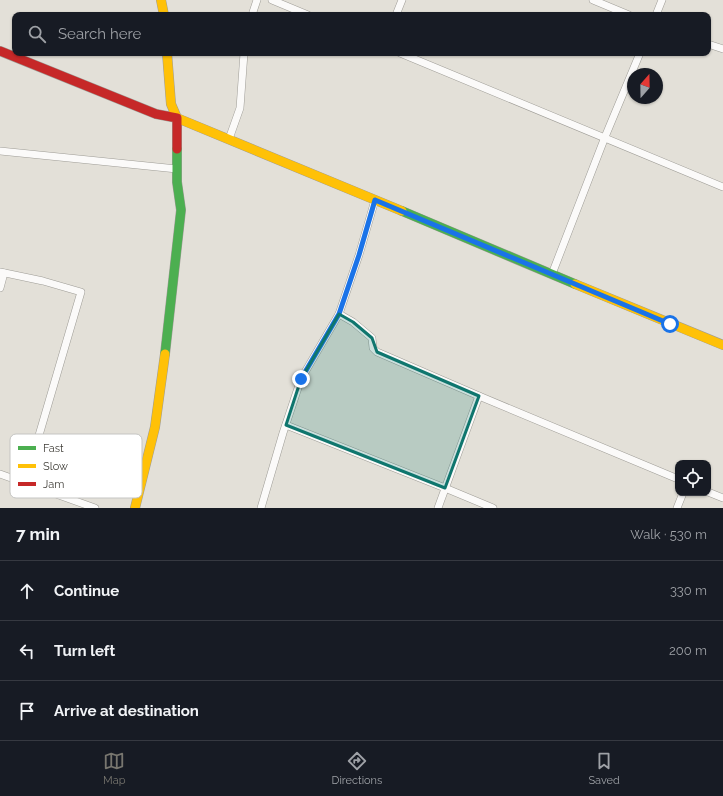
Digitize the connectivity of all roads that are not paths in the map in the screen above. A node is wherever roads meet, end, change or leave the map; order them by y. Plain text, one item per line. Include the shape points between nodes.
1 (161, 0) edge
2 (257, 0) edge
3 (272, 0) edge
4 (402, 0) edge
5 (593, 0) edge
6 (662, 0) edge
7 (163, 12) edge
8 (253, 12) edge
9 (301, 12) edge
10 (397, 12) edge
11 (622, 12) edge
12 (657, 12) edge
13 (711, 45) edge
14 (723, 49) edge
15 (0, 51) edge
16 (12, 56) edge
17 (12, 56) edge
18 (167, 56) edge
19 (244, 56) edge
20 (407, 56) edge
21 (639, 56) edge
22 (177, 118) junction
23 (605, 137) junction
24 (229, 139) junction
25 (0, 151) edge
26 (177, 169) junction
27 (723, 187) edge
28 (375, 200) junction
29 (2, 273) edge
30 (552, 274) junction
31 (0, 288) edge
32 (339, 314) junction
33 (723, 346) edge
34 (479, 396) junction
35 (286, 425) junction
36 (39, 434) edge
37 (0, 474) edge
38 (10, 478) edge
39 (675, 478) edge
40 (142, 480) edge
41 (445, 488) junction
42 (711, 493) edge
43 (682, 496) edge
44 (68, 498) edge
45 (137, 498) edge
46 (723, 498) edge
47 (96, 508) edge
48 (135, 508) edge
49 (261, 508) edge
50 (438, 508) edge
51 (493, 508) edge
52 (677, 508) edge

1 - 7 street
2 - 8 street
3 - 9 street
4 - 10 street
5 - 11 street
6 - 12 street
13 - 14 street
15 - 17 street
16 - 22 street via 156,114
18 - 22 street via 171,104
19 - 24 street via 240,108
20 - 23 street
21 - 23 street
22 - 24 street
22 - 26 street
23 - 27 street
23 - 30 street
24 - 28 street
25 - 26 street
26 - 40 street via 181,210 166,344 155,427
28 - 30 street
28 - 32 street
29 - 31 street
29 - 36 street via 81,292
30 - 33 street
32 - 34 street via 372,338 373,348 377,352
32 - 35 street via 301,379
34 - 39 street
34 - 41 street
35 - 41 street
35 - 49 street
37 - 38 street
41 - 50 street
41 - 51 street
42 - 46 street
43 - 52 street
44 - 47 street
45 - 48 street

